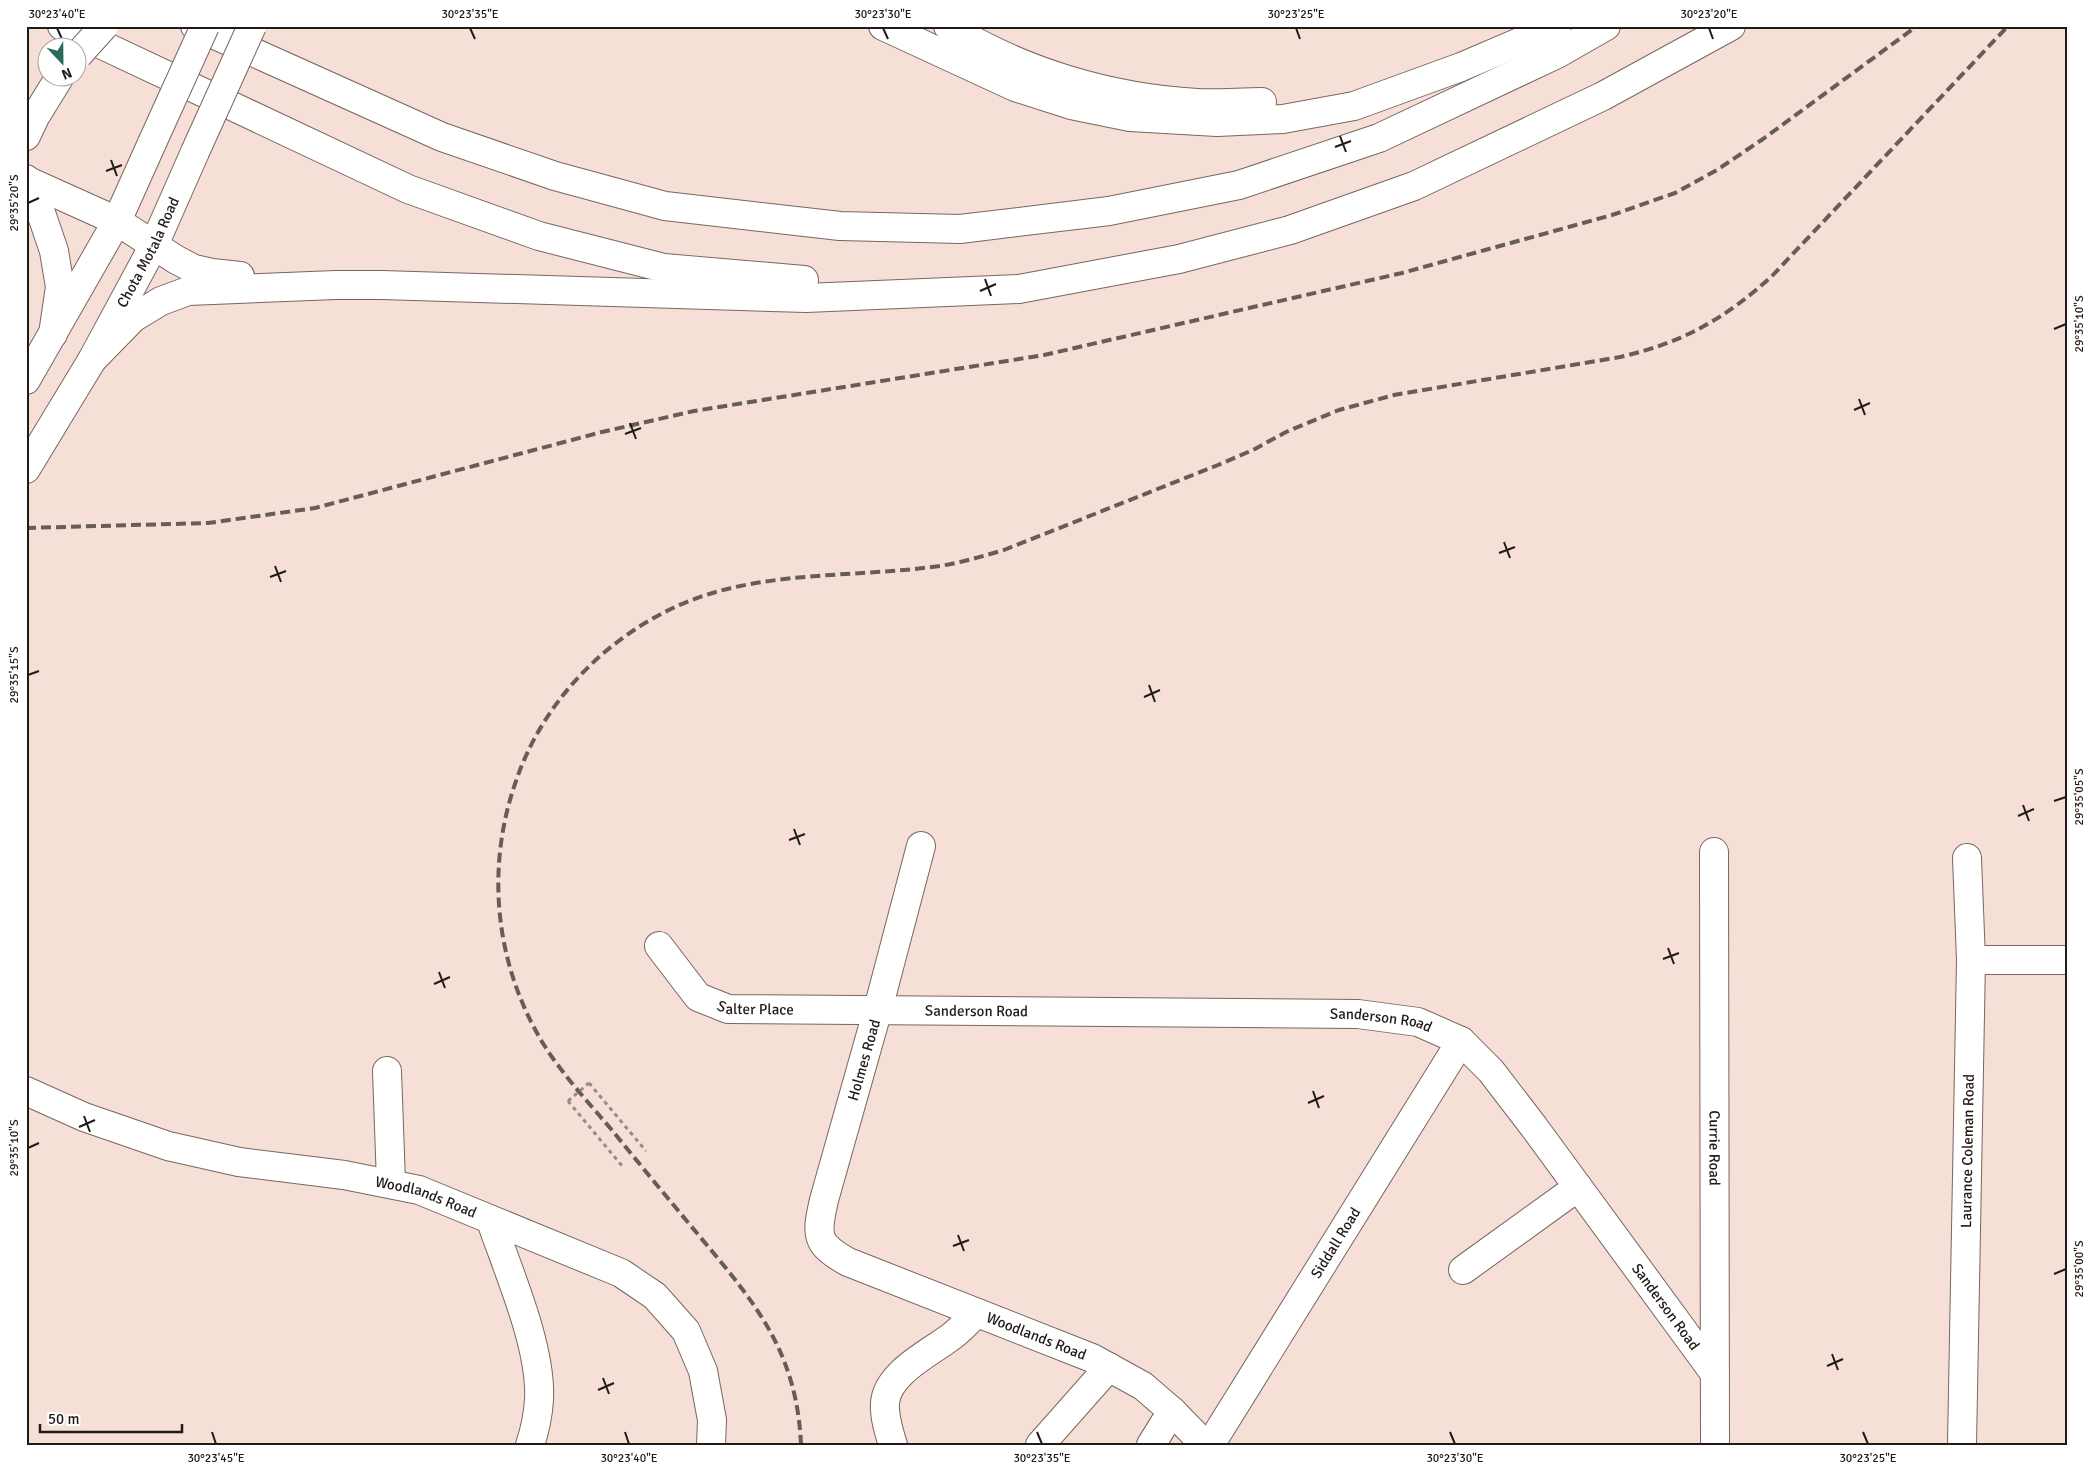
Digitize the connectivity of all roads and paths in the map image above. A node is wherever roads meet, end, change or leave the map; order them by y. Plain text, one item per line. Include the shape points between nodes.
1 (62, 26) edge
2 (104, 26) edge
3 (195, 26) edge
4 (205, 26) edge
5 (252, 26) edge
6 (883, 26) edge
7 (948, 26) edge
8 (1557, 26) edge
9 (1606, 26) edge
10 (1731, 26) edge
11 (88, 44) edge
12 (1461, 67) junction
13 (53, 88) edge
14 (26, 136) edge
15 (27, 180) edge
16 (117, 221) junction
17 (154, 244) junction
18 (1179, 259) junction
19 (336, 285) junction
20 (53, 334) junction
21 (92, 360) junction
22 (26, 380) edge
23 (26, 469) edge
24 (922, 846) dead end
25 (1714, 852) dead end
26 (1967, 858) dead end
27 (659, 946) dead end
28 (1971, 960) junction
29 (2067, 960) edge
30 (878, 1009) junction
31 (1461, 1041) junction
32 (387, 1072) dead end
33 (26, 1091) edge
34 (646, 1151) dead end
35 (623, 1167) dead end
36 (391, 1183) junction
37 (1578, 1187) junction
38 (490, 1221) junction
39 (848, 1262) joint
40 (1463, 1270) dead end
41 (977, 1313) junction
42 (1109, 1368) junction
43 (1715, 1374) junction
44 (1172, 1411) junction
45 (530, 1445) edge
46 (711, 1445) edge
47 (893, 1445) edge
48 (1040, 1445) edge
49 (1151, 1445) edge
50 (1205, 1445) edge
51 (1210, 1445) edge
52 (1715, 1445) edge
53 (1962, 1445) edge

1 - 18 main road via 408,189 539,236 664,268 798,280 1017,280
2 - 11 main road, bridge
3 - 9 main road via 442,137 554,176 665,206 840,226 960,229 1109,211 1239,185 1379,138 1557,54
4 - 16 main road, bridge
5 - 17 main road, Chota Motala Road, bridge
6 - 12 main road via 1015,87 1071,105 1130,117 1217,122 1283,119 1354,106
7 - 12 main road via 966,38 1035,70 1121,95 1198,103 1279,101 1351,91
8 - 12 main road
10 - 18 main road via 1603,96 1414,186 1290,230
13 - 14 main road
15 - 16 main road
15 - 20 main road via 54,251 60,287
16 - 17 main road
16 - 20 main road
17 - 19 main road via 175,259 212,273
17 - 21 main road, Chota Motala Road
18 - 19 main road via 1019,289 806,298
19 - 21 main road via 188,291 161,300 133,318
20 - 22 main road
21 - 23 main road, Chota Motala Road
24 - 30 main road, Holmes Road
25 - 43 main road, Currie Road
26 - 28 main road, Laurance Coleman Road
27 - 30 main road, Salter Place via 698,997 728,1009
28 - 29 main road
28 - 53 main road, Laurance Coleman Road
30 - 31 main road, Sanderson Road via 1358,1014 1418,1022
30 - 39 main road, Holmes Road via 818,1226 820,1238 828,1251
31 - 37 main road, Sanderson Road via 1491,1071
31 - 51 main road, Siddall Road
32 - 36 main road
33 - 36 main road, Woodlands Road via 84,1117 168,1146 239,1162
34 - 35 path, bridge via 589,1083 568,1101
36 - 38 main road, Woodlands Road via 419,1190
37 - 40 main road
37 - 43 main road, Sanderson Road
38 - 45 main road via 527,1324 535,1361 539,1398 537,1423
38 - 46 main road, Woodlands Road via 590,1258 621,1273 655,1296 686,1331 703,1371 712,1420
39 - 41 main road, Woodlands Road
41 - 42 main road, Woodlands Road via 1092,1358
41 - 47 main road via 952,1336 907,1368 890,1386 885,1402
42 - 44 main road, Woodlands Road via 1143,1386
42 - 48 main road
43 - 52 main road, Currie Road
44 - 49 main road
44 - 50 main road, Woodlands Road

